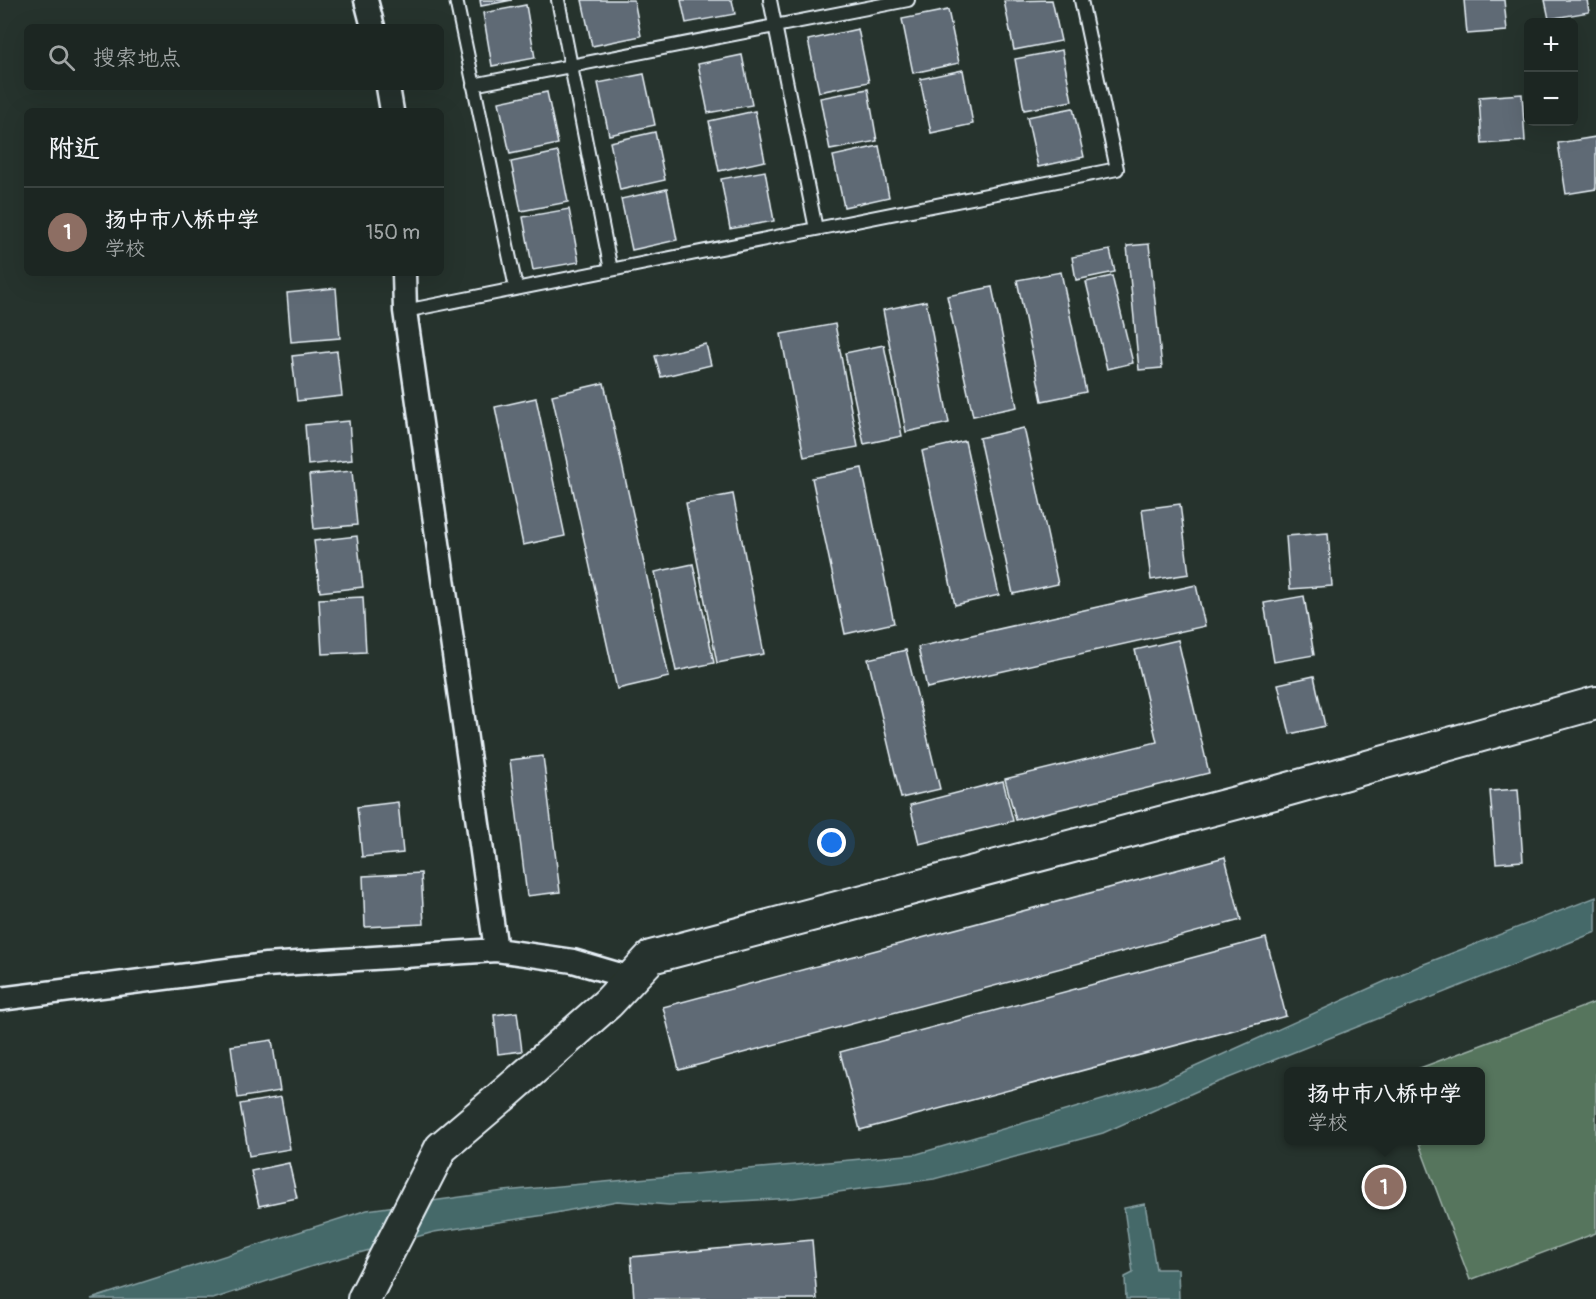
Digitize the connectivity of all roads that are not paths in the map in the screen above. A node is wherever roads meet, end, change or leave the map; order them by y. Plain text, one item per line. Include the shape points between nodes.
1 (366, 0) edge
2 (456, 0) edge
3 (558, 0) edge
4 (770, 0) edge
5 (908, 0) edge
6 (1081, 0) edge
7 (372, 24) edge
8 (775, 26) junction
9 (571, 66) junction
10 (474, 85) junction
11 (388, 90) edge
12 (392, 108) edge
13 (816, 229) junction
14 (611, 270) junction
15 (404, 276) edge
16 (516, 288) junction
17 (405, 310) junction
18 (1596, 703) edge
19 (496, 950) junction
20 (631, 978) junction
21 (0, 999) edge
22 (364, 1299) edge

1 - 7 street
2 - 10 lane
3 - 9 lane
4 - 8 lane
5 - 8 lane
6 - 13 lane via 1117,169
8 - 9 lane
8 - 13 lane
9 - 10 lane
9 - 14 lane
10 - 16 lane
11 - 12 street
13 - 14 lane
14 - 16 lane
15 - 17 street
16 - 17 lane
17 - 19 street
18 - 20 street via 1278,792 651,957
19 - 20 street via 573,961
19 - 21 street via 266,965
20 - 22 street via 441,1148

